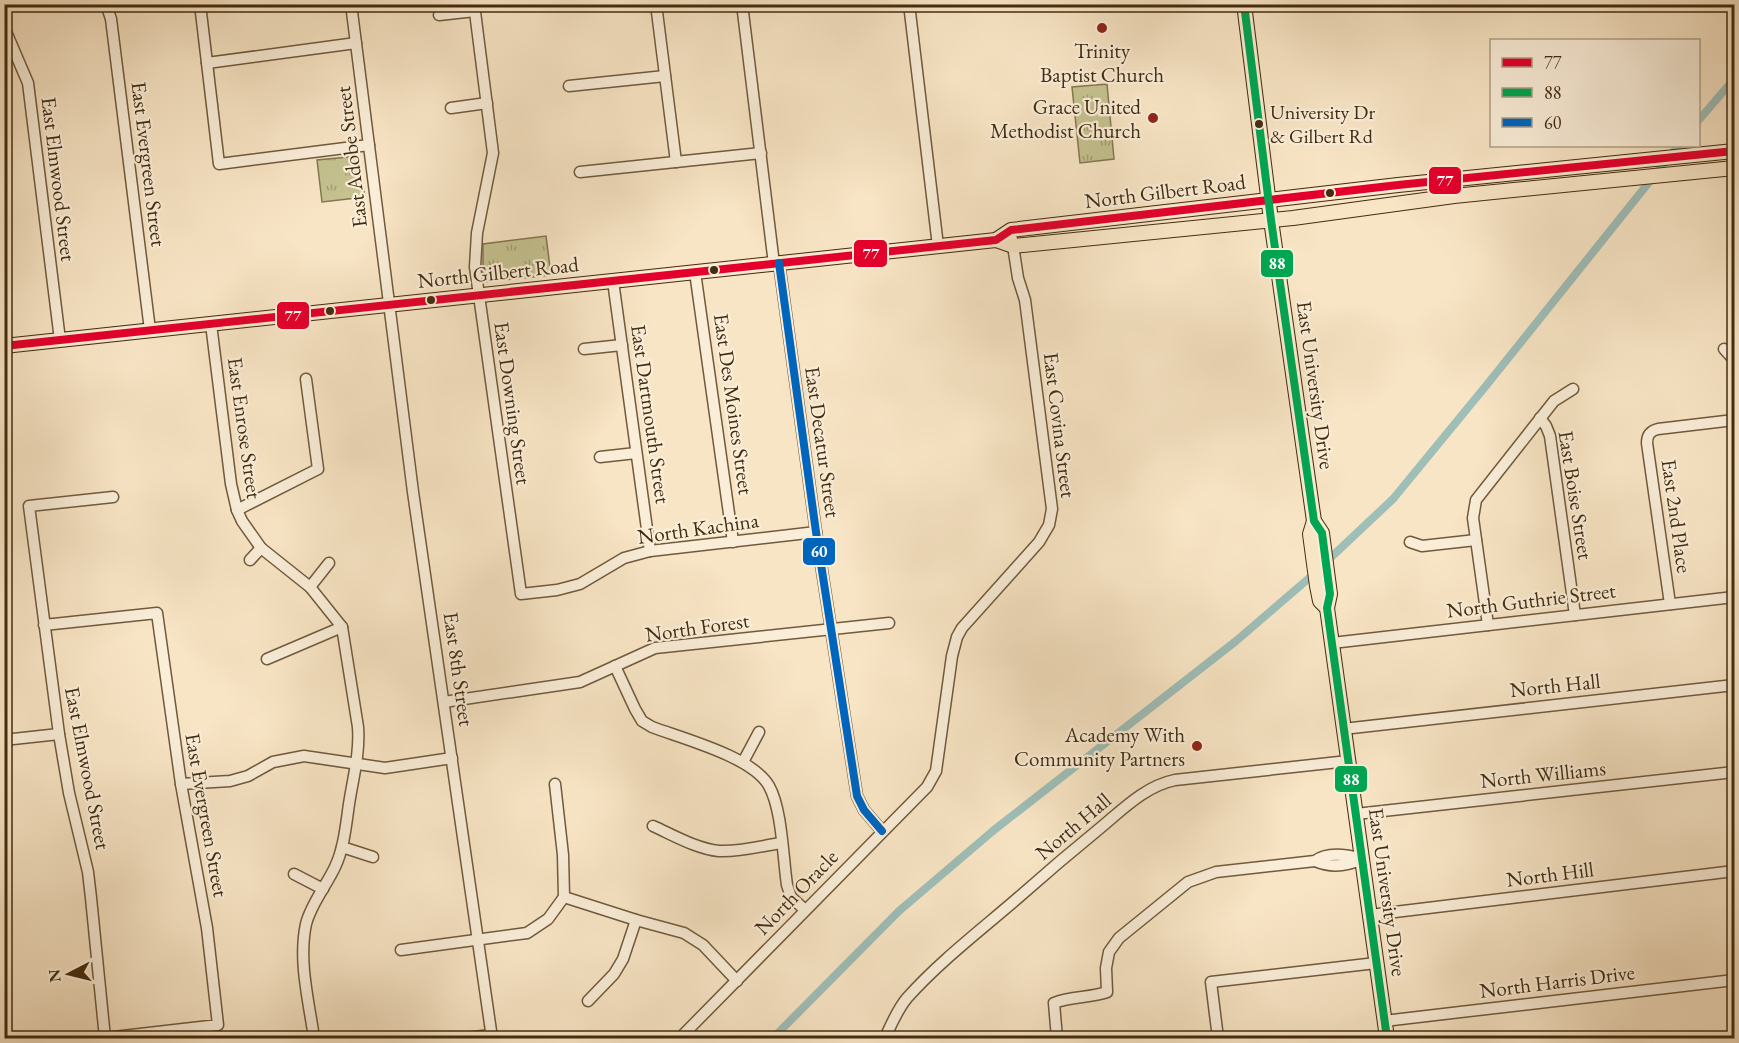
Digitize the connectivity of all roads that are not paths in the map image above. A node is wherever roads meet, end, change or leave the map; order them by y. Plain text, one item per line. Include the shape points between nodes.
1 (106, 4) edge
2 (200, 4) edge
3 (351, 4) edge
4 (656, 4) edge
5 (742, 4) edge
6 (909, 4) edge
7 (1244, 4) edge
8 (475, 8) edge
9 (440, 15) dead end
10 (4, 27) edge
11 (356, 43) junction
12 (207, 63) junction
13 (665, 76) junction
14 (569, 86) dead end
15 (487, 103) junction
16 (451, 108) dead end
17 (369, 146) junction
18 (1732, 151) edge
19 (760, 153) junction
20 (676, 162) junction
21 (1613, 164) junction
22 (1733, 168) edge
23 (580, 172) dead end
24 (1511, 174) junction
25 (1615, 180) junction
26 (1398, 185) junction
27 (1512, 190) junction
28 (1269, 201) junction
29 (1400, 203) junction
30 (1170, 212) junction
31 (1121, 217) junction
32 (1271, 220) junction
33 (1011, 230) junction
34 (1124, 235) junction
35 (996, 240) junction
36 (1076, 240) junction
37 (938, 246) junction
38 (1013, 246) junction
39 (776, 263) junction
40 (695, 272) junction
41 (613, 281) junction
42 (478, 296) junction
43 (389, 305) junction
44 (211, 324) junction
45 (150, 330) junction
46 (60, 340) junction
47 (622, 345) junction
48 (4, 346) edge
49 (1724, 349) dead end
50 (584, 350) dead end
51 (1734, 360) edge
52 (306, 379) dead end
53 (1573, 390) dead end
54 (1540, 418) junction
55 (1734, 420) edge
56 (636, 453) junction
57 (600, 457) dead end
58 (113, 497) dead end
59 (237, 510) junction
60 (816, 532) junction
61 (1476, 540) junction
62 (734, 542) junction
63 (1410, 542) dead end
64 (261, 548) junction
65 (650, 551) junction
66 (1318, 554) junction
67 (250, 560) dead end
68 (329, 563) dead end
69 (310, 587) junction
70 (521, 594) joint
71 (1734, 597) edge
72 (1670, 604) junction
73 (1327, 608) junction
74 (1575, 615) junction
75 (889, 623) dead end
76 (44, 624) junction
77 (1488, 625) junction
78 (342, 627) junction
79 (832, 630) junction
80 (1332, 642) junction
81 (267, 659) dead end
82 (615, 666) junction
83 (1734, 685) edge
84 (444, 702) junction
85 (1343, 729) junction
86 (759, 732) dead end
87 (59, 734) junction
88 (4, 740) edge
89 (452, 758) junction
90 (1348, 761) junction
91 (743, 762) junction
92 (356, 763) junction
93 (936, 771) joint
94 (1734, 772) edge
95 (181, 784) junction
96 (555, 784) dead end
97 (1356, 814) junction
98 (653, 826) dead end
99 (882, 831) junction
100 (781, 843) junction
101 (342, 847) junction
102 (373, 857) dead end
103 (1362, 859) junction
104 (1734, 871) edge
105 (294, 874) dead end
106 (323, 889) junction
107 (564, 897) junction
108 (805, 910) junction
109 (1370, 915) junction
110 (636, 920) junction
111 (479, 940) junction
112 (401, 950) dead end
113 (1376, 963) junction
114 (1734, 980) edge
115 (737, 981) junction
116 (588, 1000) dead end
117 (1384, 1021) junction
118 (491, 1037) edge
119 (105, 1038) edge
120 (314, 1038) edge
121 (465, 1038) edge
122 (680, 1038) edge
123 (885, 1038) edge
124 (1057, 1038) edge
125 (1218, 1038) edge
126 (1387, 1038) edge

1 - 45 street, East Evergreen Street
2 - 12 street
3 - 11 street, East Adobe Street
4 - 13 street
5 - 19 street, East Decatur Street
6 - 37 street
7 - 28 main road, East University Drive
8 - 9 street
8 - 15 street, East Downing Street
10 - 46 street, East Elmwood Street via 28,83
11 - 12 street
11 - 17 street, East Adobe Street
12 - 17 street via 219,164
13 - 14 street
13 - 20 street
15 - 16 street
15 - 42 street, East Downing Street via 493,159 475,241
17 - 43 street, East Adobe Street
18 - 21 main road, North Gilbert Road
18 - 22 main road
19 - 20 street
19 - 39 street, East Decatur Street
20 - 23 street
21 - 24 main road, North Gilbert Road
21 - 25 main road
22 - 25 main road, North Gilbert Road
24 - 26 main road, North Gilbert Road
24 - 27 main road
25 - 27 main road, North Gilbert Road
26 - 28 main road, North Gilbert Road
26 - 29 main road
27 - 29 main road, North Gilbert Road
28 - 30 main road, North Gilbert Road
28 - 32 main road, East University Drive
29 - 32 main road, North Gilbert Road
30 - 31 main road, North Gilbert Road
30 - 34 main road via 1153,221 1129,226
31 - 33 main road, North Gilbert Road
31 - 36 main road via 1118,225 1084,232
32 - 34 main road, North Gilbert Road
32 - 66 main road, East University Drive via 1314,521 1310,534
33 - 35 main road, North Gilbert Road
33 - 38 street, East Covina Street
34 - 36 main road, North Gilbert Road
35 - 37 main road, North Gilbert Road
35 - 38 main road, North Gilbert Road
36 - 38 main road, North Gilbert Road
37 - 39 main road, North Gilbert Road
38 - 93 street, East Covina Street via 1025,300 1052,509 1049,525 1039,542 957,637
39 - 40 main road, North Gilbert Road
39 - 60 street, East Decatur Street
40 - 41 main road, North Gilbert Road
40 - 62 street, East Des Moines Street
41 - 42 main road, North Gilbert Road
41 - 47 street, East Dartmouth Street
42 - 43 main road, North Gilbert Road
42 - 70 street, East Downing Street
43 - 44 main road, North Gilbert Road
43 - 84 street, East 8th Street
44 - 45 main road, North Gilbert Road
44 - 59 street, East Enrose Street
45 - 46 main road, North Gilbert Road
46 - 48 main road, North Gilbert Road
47 - 50 street
47 - 56 street, East Dartmouth Street
49 - 51 street
52 - 59 street via 318,469
53 - 54 street via 1558,397
54 - 61 street via 1476,500
54 - 74 street, East Boise Street via 1550,436
55 - 72 street, East 2nd Place via 1650,433 1647,443
56 - 57 street
56 - 65 street, East Dartmouth Street
58 - 76 street, East Elmwood Street via 29,506
59 - 64 street, East Enrose Street
60 - 62 street, North Kachina
60 - 79 street, East Decatur Street
61 - 63 street via 1422,546
61 - 77 street
62 - 65 street, North Kachina
64 - 67 street
64 - 69 street, East Enrose Street
65 - 70 street, North Kachina via 624,558 580,584
66 - 73 main road, East University Drive via 1327,575
66 - 73 main road, East University Drive via 1317,586 1320,601
68 - 69 street
69 - 78 street, East Enrose Street
71 - 72 street, North Guthrie Street
72 - 74 street, North Guthrie Street
73 - 80 main road, East University Drive
74 - 77 street, North Guthrie Street
75 - 79 street, North Forest
76 - 87 street, East Elmwood Street
76 - 95 street, East Evergreen Street via 157,613
77 - 80 street, North Guthrie Street
78 - 81 street
78 - 92 street, East Enrose Street via 358,727
79 - 82 street, North Forest via 655,648
79 - 99 street, East Decatur Street via 857,796
80 - 85 main road, East University Drive
82 - 84 street, North Forest via 580,682
82 - 91 street via 642,721
83 - 85 street, North Hall
84 - 89 street, East 8th Street
85 - 90 main road, East University Drive
86 - 91 street
87 - 88 street
87 - 119 street, East Elmwood Street via 88,872
89 - 92 street via 385,768
89 - 111 street, East 8th Street
90 - 97 main road, East University Drive
90 - 123 street, North Hall via 1175,780 1150,790 934,970 905,1000
91 - 100 street via 759,772 769,787 776,805
92 - 95 street via 304,756 273,762 230,781
92 - 101 street, East Enrose Street
93 - 99 street, North Oracle via 927,787
94 - 97 street, North Williams
95 - 119 street, East Evergreen Street via 207,928 218,1025
96 - 107 street
97 - 103 main road, East University Drive
98 - 100 street via 719,851
99 - 108 street, North Oracle
100 - 108 street via 791,897
101 - 102 street
101 - 106 street, East Enrose Street
103 - 109 main road, East University Drive
103 - 124 street via 1348,865 1315,861 1216,872 1188,882 1119,938 1109,952 1107,992 1054,1003
104 - 109 street, North Hill
105 - 106 street
106 - 120 street, East Enrose Street via 307,922 303,941
107 - 110 street
107 - 111 street via 548,919 527,933
108 - 115 street, North Oracle
109 - 113 main road, East University Drive
110 - 115 street via 684,933 703,945
110 - 116 street via 614,974
111 - 112 street
111 - 118 street, East 8th Street
113 - 117 main road, East University Drive
113 - 125 street via 1211,982
114 - 117 street, North Harris Drive
115 - 122 street, North Oracle
117 - 126 main road, East University Drive
118 - 121 street

